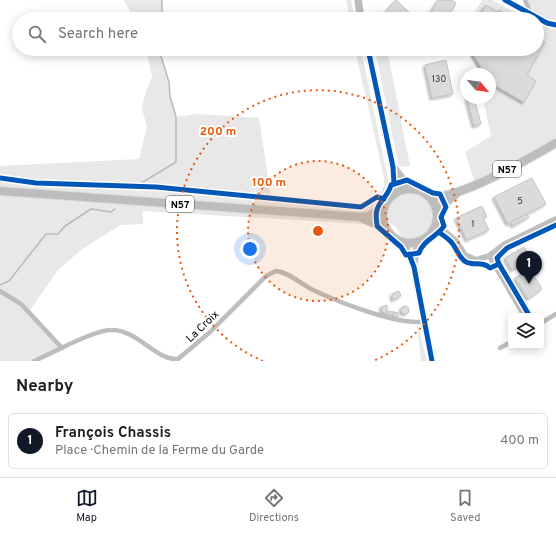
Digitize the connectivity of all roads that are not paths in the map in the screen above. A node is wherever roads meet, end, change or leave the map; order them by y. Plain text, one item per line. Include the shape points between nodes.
1 (358, 0) edge
2 (505, 0) edge
3 (525, 0) edge
4 (361, 12) edge
5 (527, 12) edge
6 (530, 12) edge
7 (544, 20) edge
8 (556, 25) edge
9 (369, 56) edge
10 (556, 143) edge
11 (393, 167) junction
12 (0, 178) edge
13 (410, 188) junction
14 (0, 191) edge
15 (458, 193) junction
16 (430, 197) junction
17 (387, 201) junction
18 (360, 217) junction
19 (437, 218) junction
20 (556, 219) edge
21 (385, 228) junction
22 (442, 229) junction
23 (433, 230) junction
24 (403, 242) junction
25 (419, 242) junction
26 (489, 256) junction
27 (414, 267) junction
28 (0, 291) edge
29 (522, 313) edge
30 (556, 314) edge
31 (426, 321) junction
32 (544, 321) edge
33 (508, 344) edge
34 (62, 348) junction
35 (500, 348) dead end
36 (34, 361) edge
37 (432, 361) edge

1 - 4 main road
2 - 5 street
3 - 6 street
7 - 8 street
9 - 11 main road
10 - 15 highway, N57
11 - 13 main road
11 - 17 main road via 394,184
12 - 17 street via 36,183 156,187 361,207 377,198
13 - 16 highway via 421,190
13 - 17 highway via 402,189
14 - 18 highway, N57
15 - 16 highway, N57
15 - 19 highway, N57 via 444,204
16 - 19 highway
17 - 18 highway, N57 via 369,216
17 - 21 highway via 382,215
18 - 21 highway, N57
19 - 22 street
19 - 23 highway
20 - 26 street via 505,244
21 - 24 highway via 392,237
22 - 23 street
22 - 26 street via 452,237 468,258 476,260
23 - 25 highway via 428,237
24 - 25 highway
24 - 27 main road
25 - 27 main road
26 - 29 street
27 - 31 main road
28 - 34 street via 21,304
30 - 32 street
31 - 34 street, La Croix via 413,322 356,308 276,271 266,276 209,333 178,359 165,357 132,336 112,330
31 - 37 main road
33 - 35 street
34 - 36 street

